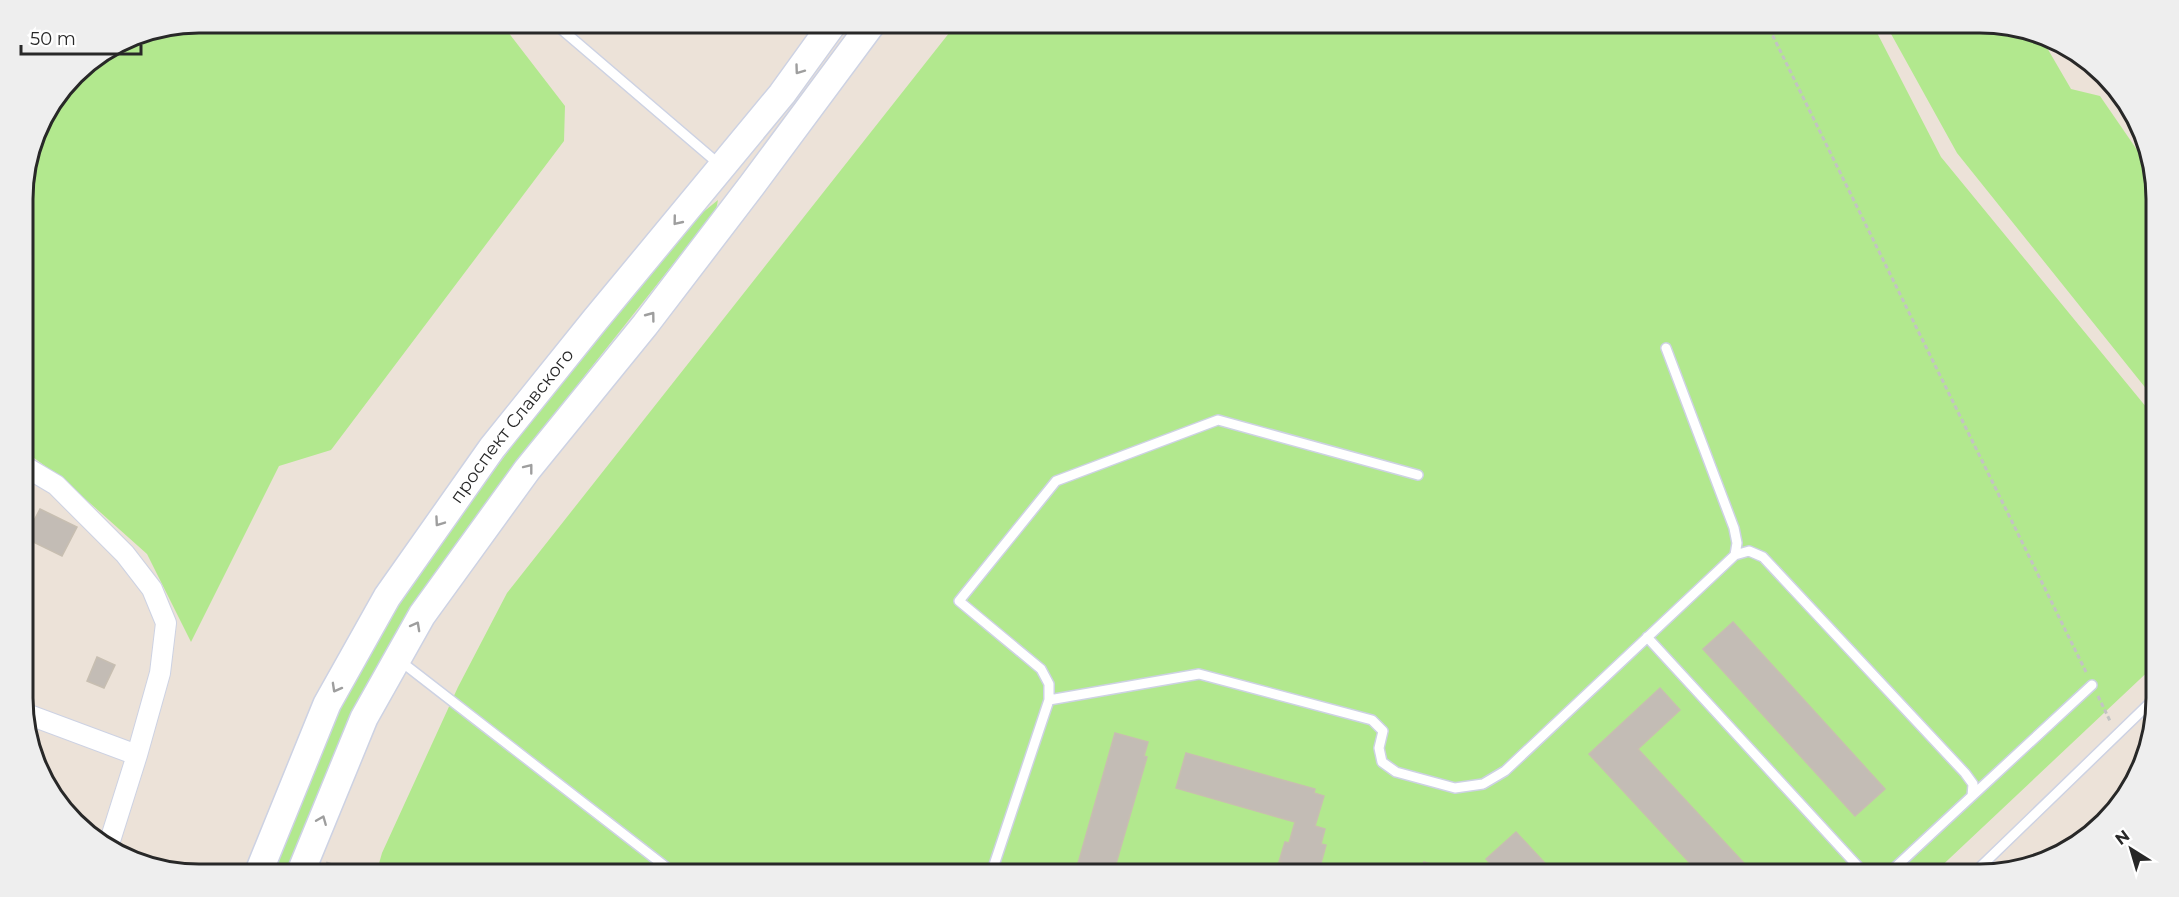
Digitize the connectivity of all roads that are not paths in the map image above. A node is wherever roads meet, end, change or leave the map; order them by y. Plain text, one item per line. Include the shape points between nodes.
1 (566, 33) edge
2 (826, 33) edge
3 (865, 33) edge
4 (722, 166) junction
5 (1666, 348) dead end
6 (33, 471) edge
7 (1418, 475) dead end
8 (1735, 555) junction
9 (1647, 637) junction
10 (398, 659) junction
11 (2092, 685) road end
12 (1049, 700) junction
13 (2146, 708) edge
14 (34, 716) edge
15 (138, 755) junction
16 (1972, 796) junction
17 (112, 839) edge
18 (262, 864) edge
19 (304, 864) edge
20 (662, 864) edge
21 (994, 864) edge
22 (1857, 864) edge
23 (1899, 864) edge
24 (1983, 864) edge

1 - 4 lane
2 -> 4 main road, проспект Славского
10 -> 3 main road via 422,615 527,470 645,325
4 -> 18 main road, проспект Славского via 492,448 387,597 327,704
5 - 8 lane via 1734,528
6 - 15 street via 56,485 125,554 152,589 166,623 160,673
7 - 12 lane via 1218,420 1056,481 959,601 1041,669 1049,684
8 - 9 lane
8 - 16 lane via 1749,551 1763,557 1965,773 1973,784
9 - 12 lane via 1505,771 1483,784 1455,788 1396,772 1382,762 1379,748 1383,731 1372,720 1199,674
9 - 22 lane
19 -> 10 main road via 364,718
10 - 20 lane
11 - 16 lane
12 - 21 lane
13 - 24 lane
14 - 15 street
15 - 17 street
16 - 23 lane

